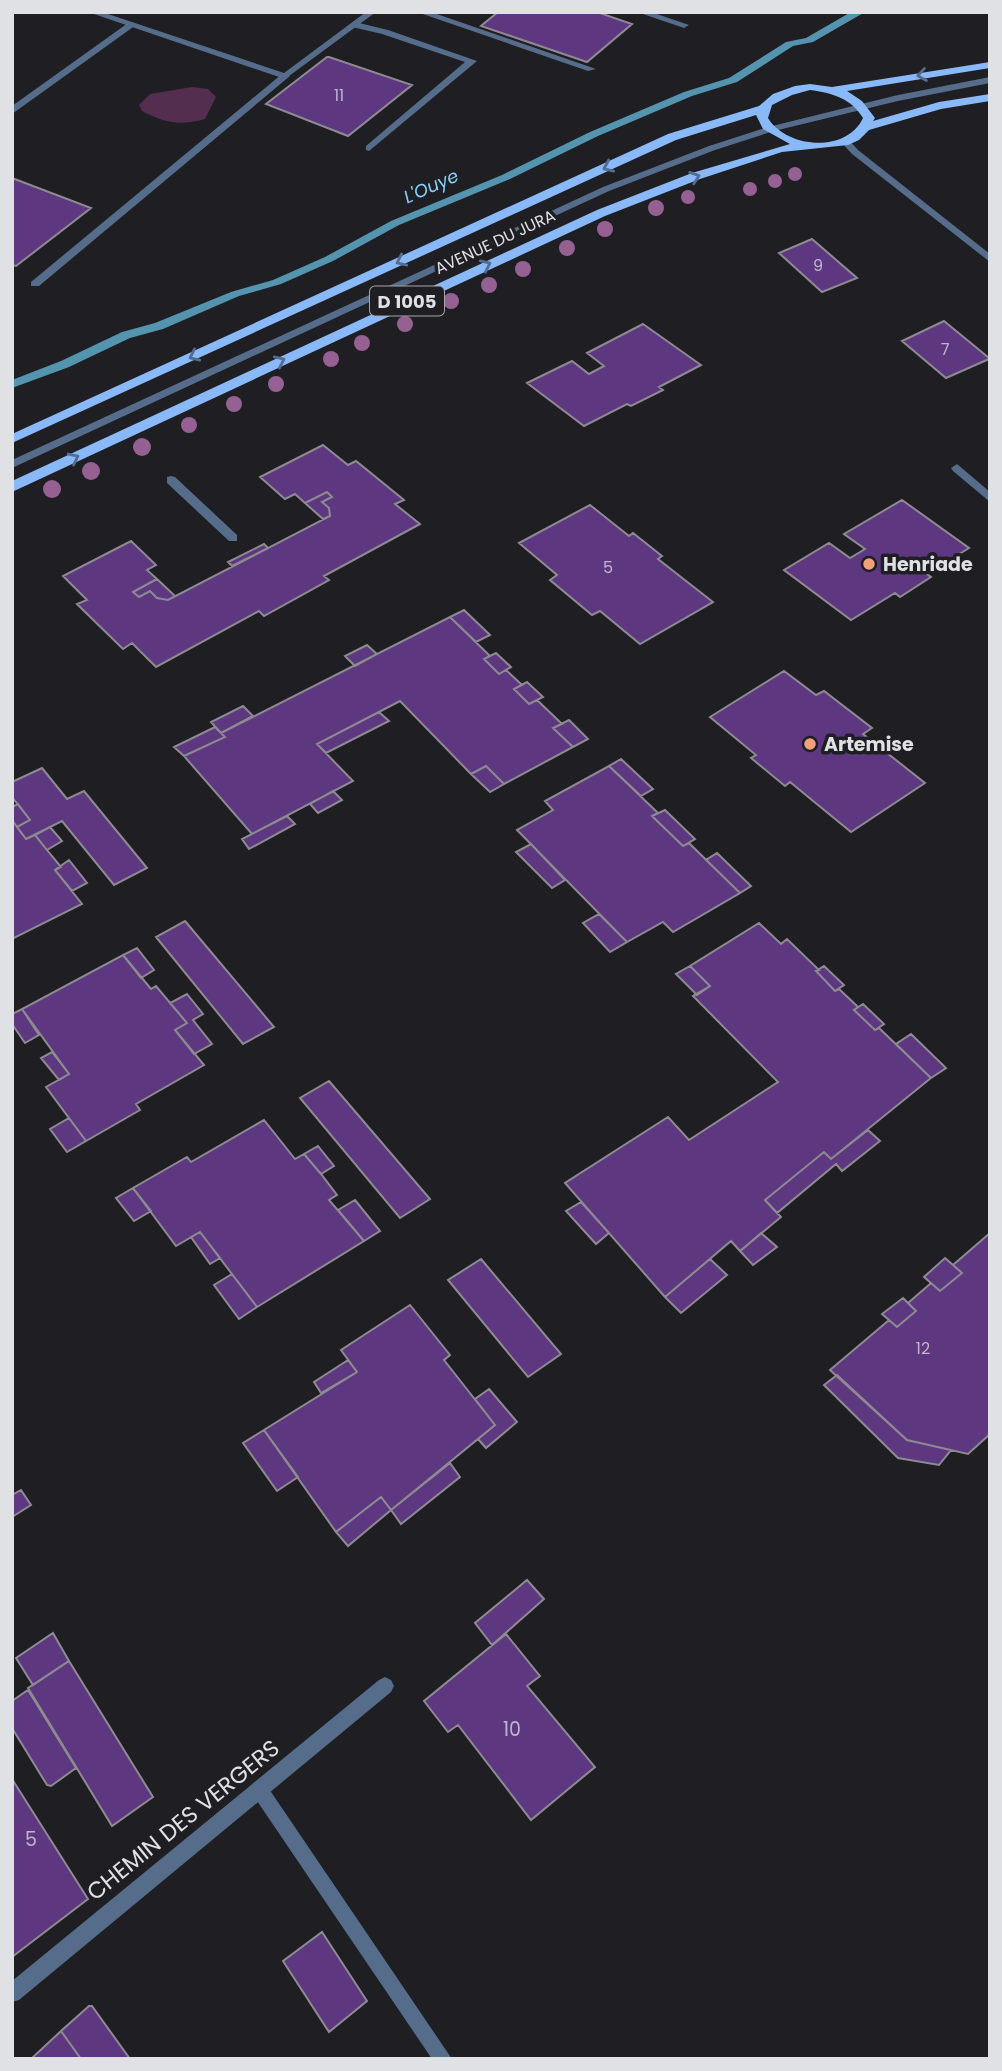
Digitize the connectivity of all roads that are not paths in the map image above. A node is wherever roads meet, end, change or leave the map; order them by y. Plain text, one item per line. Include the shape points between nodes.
1 (92, 12) edge
2 (372, 12) edge
3 (421, 12) edge
4 (641, 12) edge
5 (131, 25) junction
6 (355, 25) junction
7 (684, 25) dead end
8 (990, 65) edge
9 (591, 69) dead end
10 (285, 76) junction
11 (990, 80) edge
12 (833, 90) junction
13 (990, 97) edge
14 (863, 106) junction
15 (763, 109) junction
16 (12, 111) edge
17 (867, 127) junction
18 (771, 129) junction
19 (846, 142) junction
20 (813, 145) junction
21 (369, 148) dead end
22 (990, 259) edge
23 (34, 284) dead end
24 (12, 439) edge
25 (12, 464) edge
26 (957, 468) dead end
27 (171, 480) dead end
28 (12, 487) edge
29 (990, 498) edge
30 (233, 538) dead end
31 (385, 1686) dead end
32 (259, 1789) junction
33 (12, 1993) edge
34 (443, 2059) edge

1 - 5 street
2 - 6 street
3 - 9 street
4 - 7 street
5 - 10 street
5 - 16 street
6 - 10 street
6 - 21 street via 472,61
8 -> 12 main road, D 1005
10 - 23 street
11 - 14 street
12 - 14 main road, D 1005
12 - 15 main road, D 1005 via 794,89 769,100
13 - 17 main road
14 - 17 main road via 869,118
14 - 18 street
15 - 18 main road
15 -> 24 main road, AVENUE DU JURA / D 1005 via 672,136
17 - 19 main road
18 - 20 main road, D 1005 via 795,142
18 - 25 street via 606,189
19 - 20 main road, D 1005
19 - 22 street
28 -> 20 main road, AVENUE DU JURA / D 1005 via 601,213 780,149
26 - 29 street
27 - 30 street
31 - 32 street, CHEMIN DES VERGERS
32 - 33 street, CHEMIN DES VERGERS
32 - 34 street

